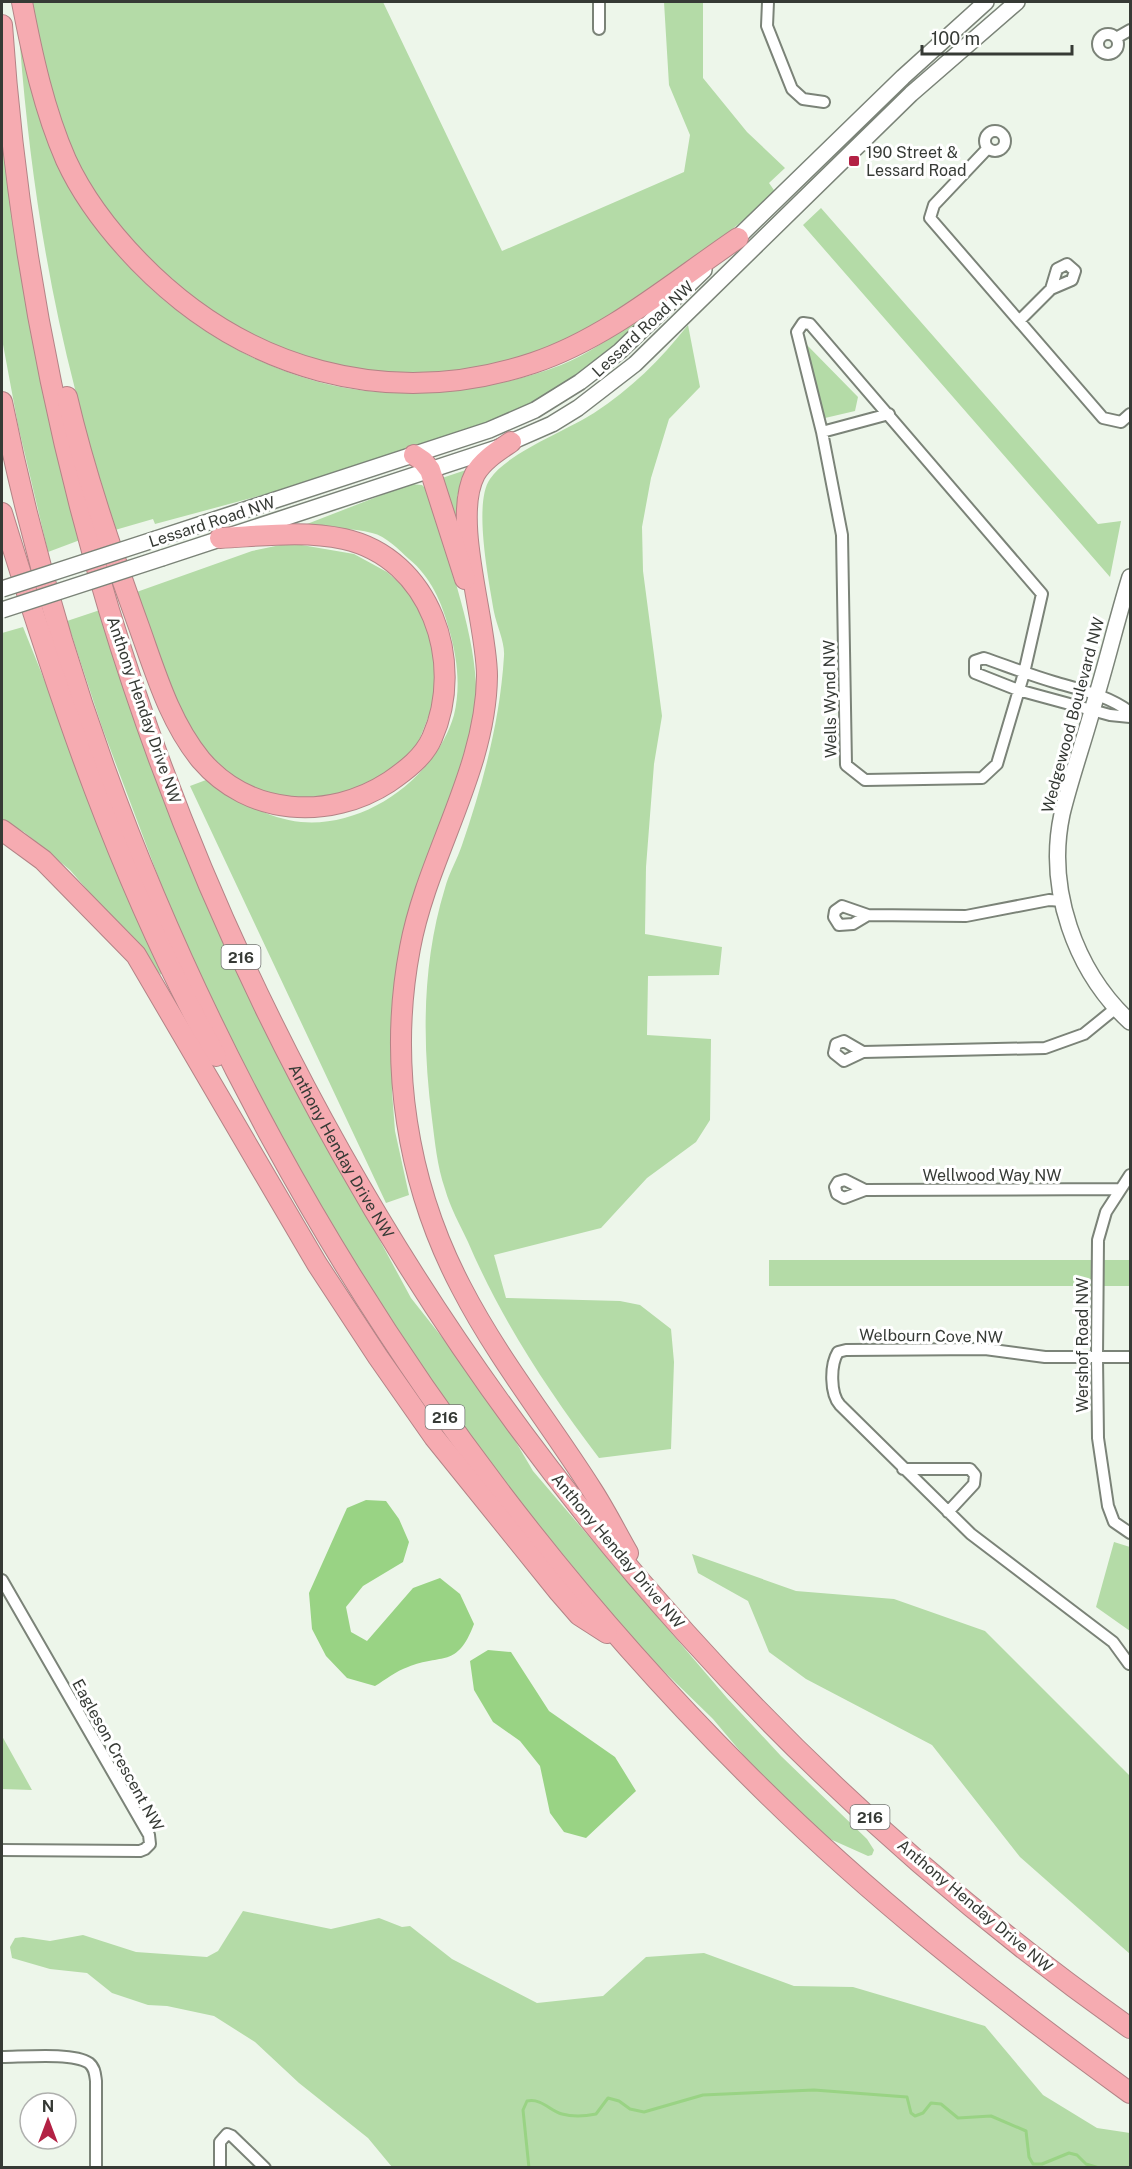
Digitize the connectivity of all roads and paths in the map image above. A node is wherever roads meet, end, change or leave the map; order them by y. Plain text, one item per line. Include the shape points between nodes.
1 (22, 2) edge
2 (599, 2) edge
3 (768, 2) edge
4 (986, 2) edge
5 (1017, 2) edge
6 (2, 25) edge
7 (599, 29) dead end
8 (1131, 30) edge
9 (1116, 38) dead end
10 (824, 102) dead end
11 (988, 148) dead end
12 (18, 193) junction
13 (738, 238) junction
14 (1051, 289) dead end
15 (1019, 321) junction
16 (2, 402) edge
17 (889, 414) junction
18 (1131, 414) edge
19 (822, 432) junction
20 (511, 442) junction
21 (414, 454) junction
22 (430, 470) junction
23 (2, 513) edge
24 (220, 538) junction
25 (1131, 577) edge
26 (2, 589) edge
27 (2, 610) edge
28 (481, 633) junction
29 (1024, 673) junction
30 (1018, 690) junction
31 (1097, 694) junction
32 (1093, 710) junction
33 (1131, 712) edge
34 (1131, 717) edge
35 (2, 830) edge
36 (1063, 901) junction
37 (868, 915) dead end
38 (1116, 1008) junction
39 (1131, 1022) edge
40 (863, 1052) dead end
41 (288, 1169) junction
42 (1131, 1175) edge
43 (1119, 1189) junction
44 (865, 1190) dead end
45 (1097, 1357) junction
46 (1131, 1357) edge
47 (903, 1469) junction
48 (948, 1512) junction
49 (1131, 1533) edge
50 (3, 1586) edge
51 (651, 1594) junction
52 (627, 1647) junction
53 (1129, 1664) edge
54 (2, 1850) edge
55 (1131, 2028) edge
56 (2, 2057) edge
57 (1131, 2093) edge
58 (96, 2168) edge
59 (220, 2168) edge
60 (265, 2168) edge

1 - 13 highway via 48,110 67,160 117,239 180,300 221,330 249,346 309,368 360,380 423,383 524,366 598,334
2 - 7 street
3 - 10 street via 767,26 792,89 803,99
4 - 13 main road, Lessard Road NW via 911,69
5 - 20 main road, Lessard Road NW via 917,88 627,371 578,408
6 - 12 highway, Anthony Henday Drive NW / 216
8 - 9 street
11 - 15 street via 934,205 930,218
12 - 24 highway via 70,412 93,491 169,709 185,738 203,762 243,792 264,801 309,809 359,799 405,771 432,740 446,675 439,629 431,608 416,587 397,565 346,539 297,534
12 - 51 highway, Anthony Henday Drive NW / 216 via 56,408 106,599 170,790 233,942 348,1169 423,1291 557,1479
13 - 21 main road, Lessard Road NW via 620,351 563,394 489,430
14 - 15 street
15 - 18 street via 1103,418 1121,422
16 - 41 highway, 216 via 35,546 98,749 195,986
17 - 19 street
17 - 19 street, Wells Wynd NW via 810,324 802,322 797,332
17 - 29 street, Wells Wynd NW via 1042,594
19 - 30 street, Wells Wynd NW via 842,535 846,765 865,780 982,778 997,764
20 - 22 main road, Lessard Road NW
20 - 28 highway via 481,466 465,502
21 - 22 highway
21 - 26 main road, Lessard Road NW, bridge
22 - 24 main road, Lessard Road NW
22 - 28 highway
23 - 41 highway via 48,663 88,777 132,884 189,1008 240,1100
24 - 27 main road, Lessard Road NW, bridge
25 - 31 main road, Wedgewood Boulevard NW
28 - 51 highway via 487,676 479,736 424,892 403,988 401,1079 406,1122 437,1232 460,1286 504,1361 592,1491
29 - 30 street, Wells Wynd NW
29 - 30 street via 984,658 975,661 975,673
29 - 31 street
30 - 32 street
31 - 32 main road, Wedgewood Boulevard NW
31 - 33 street
32 - 34 street
32 - 36 main road, Wedgewood Boulevard NW via 1062,816 1059,862
35 - 52 highway via 44,860 136,955 316,1264 378,1357 442,1446 559,1592 579,1615
36 - 37 street via 1049,900 966,916
36 - 38 main road, Wedgewood Boulevard NW via 1079,953 1094,983
38 - 39 main road, Wedgewood Boulevard NW
38 - 40 street via 1083,1034 1045,1048
41 - 52 highway, 216 via 428,1393 538,1540
42 - 43 street, Wershof Road NW
43 - 44 street, Wellwood Way NW
43 - 45 street, Wershof Road NW via 1106,1212 1098,1240
45 - 46 street
45 - 47 street, Welbourn Cove NW via 1045,1357 985,1349 838,1352 834,1398
45 - 49 street, Wershof Road NW via 1098,1438 1108,1506 1114,1522
47 - 48 street, Welbourn Cove NW
47 - 48 street via 970,1469 975,1475 974,1484
48 - 53 street, Welbourn Cove NW via 971,1534 1113,1642
50 - 54 street, Eagleson Crescent NW via 149,1835 150,1844 140,1851
51 - 55 highway, Anthony Henday Drive NW / 216 via 817,1769 966,1903
52 - 57 highway, 216 via 744,1772 850,1872 958,1963
56 - 58 street via 69,2058 89,2064 96,2080
59 - 60 street via 220,2142 226,2134

